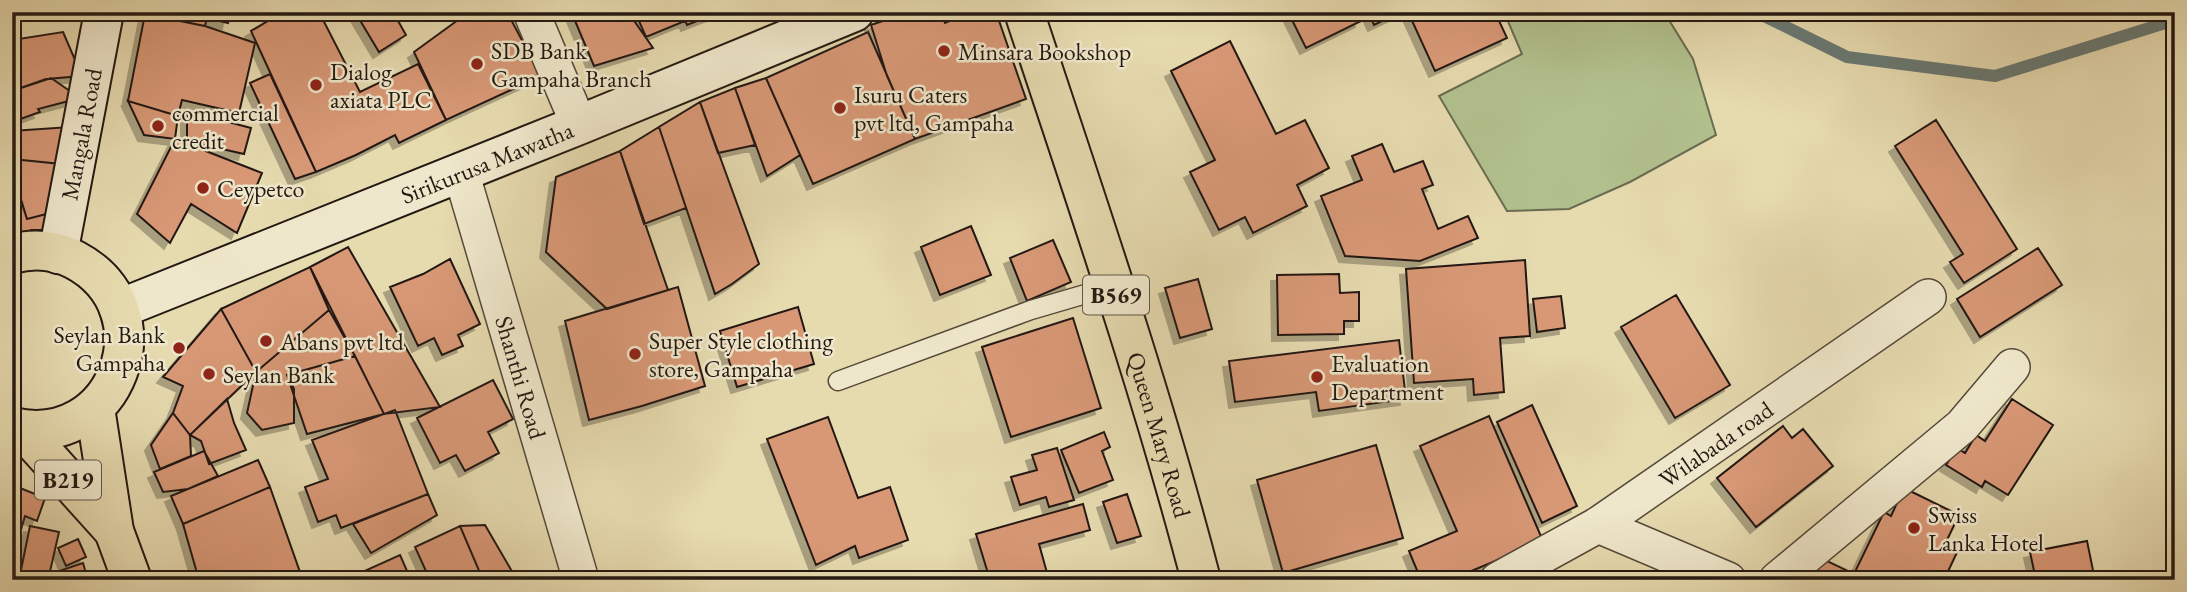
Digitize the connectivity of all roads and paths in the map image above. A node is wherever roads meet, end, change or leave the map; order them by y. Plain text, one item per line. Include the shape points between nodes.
1 (104, 12) edge
2 (531, 12) edge
3 (854, 12) edge
4 (1024, 12) edge
5 (579, 125) junction
6 (461, 172) junction
7 (12, 254) edge
8 (58, 254) junction
9 (1113, 286) junction
10 (1928, 297) dead end
11 (118, 309) junction
12 (2012, 367) dead end
13 (838, 381) dead end
14 (95, 408) junction
15 (18, 428) edge
16 (1598, 525) junction
17 (114, 530) junction
18 (132, 580) edge
19 (581, 580) edge
20 (1201, 580) edge
21 (1498, 580) edge
22 (1728, 580) edge
23 (1777, 580) edge

1 - 8 street, Mangala Road
2 - 5 street
3 - 5 street, Sirikurusa Mawatha
4 - 9 main road, Queen Mary Road / B569
5 - 6 street, Sirikurusa Mawatha
6 - 11 street, Sirikurusa Mawatha
6 - 19 street, Shanthi Road
7 - 8 main road
8 - 11 main road via 92,271 110,291
9 - 13 lane via 1031,310
9 - 20 main road, Queen Mary Road / B569
10 - 16 street, Wilabada road
11 - 14 main road via 123,357 116,380
12 - 23 street via 1962,426
14 - 15 main road via 55,428
14 - 17 main road, B219
15 - 17 main road, B219
16 - 21 street, Wilabada road
16 - 22 street
17 - 18 main road, B219

